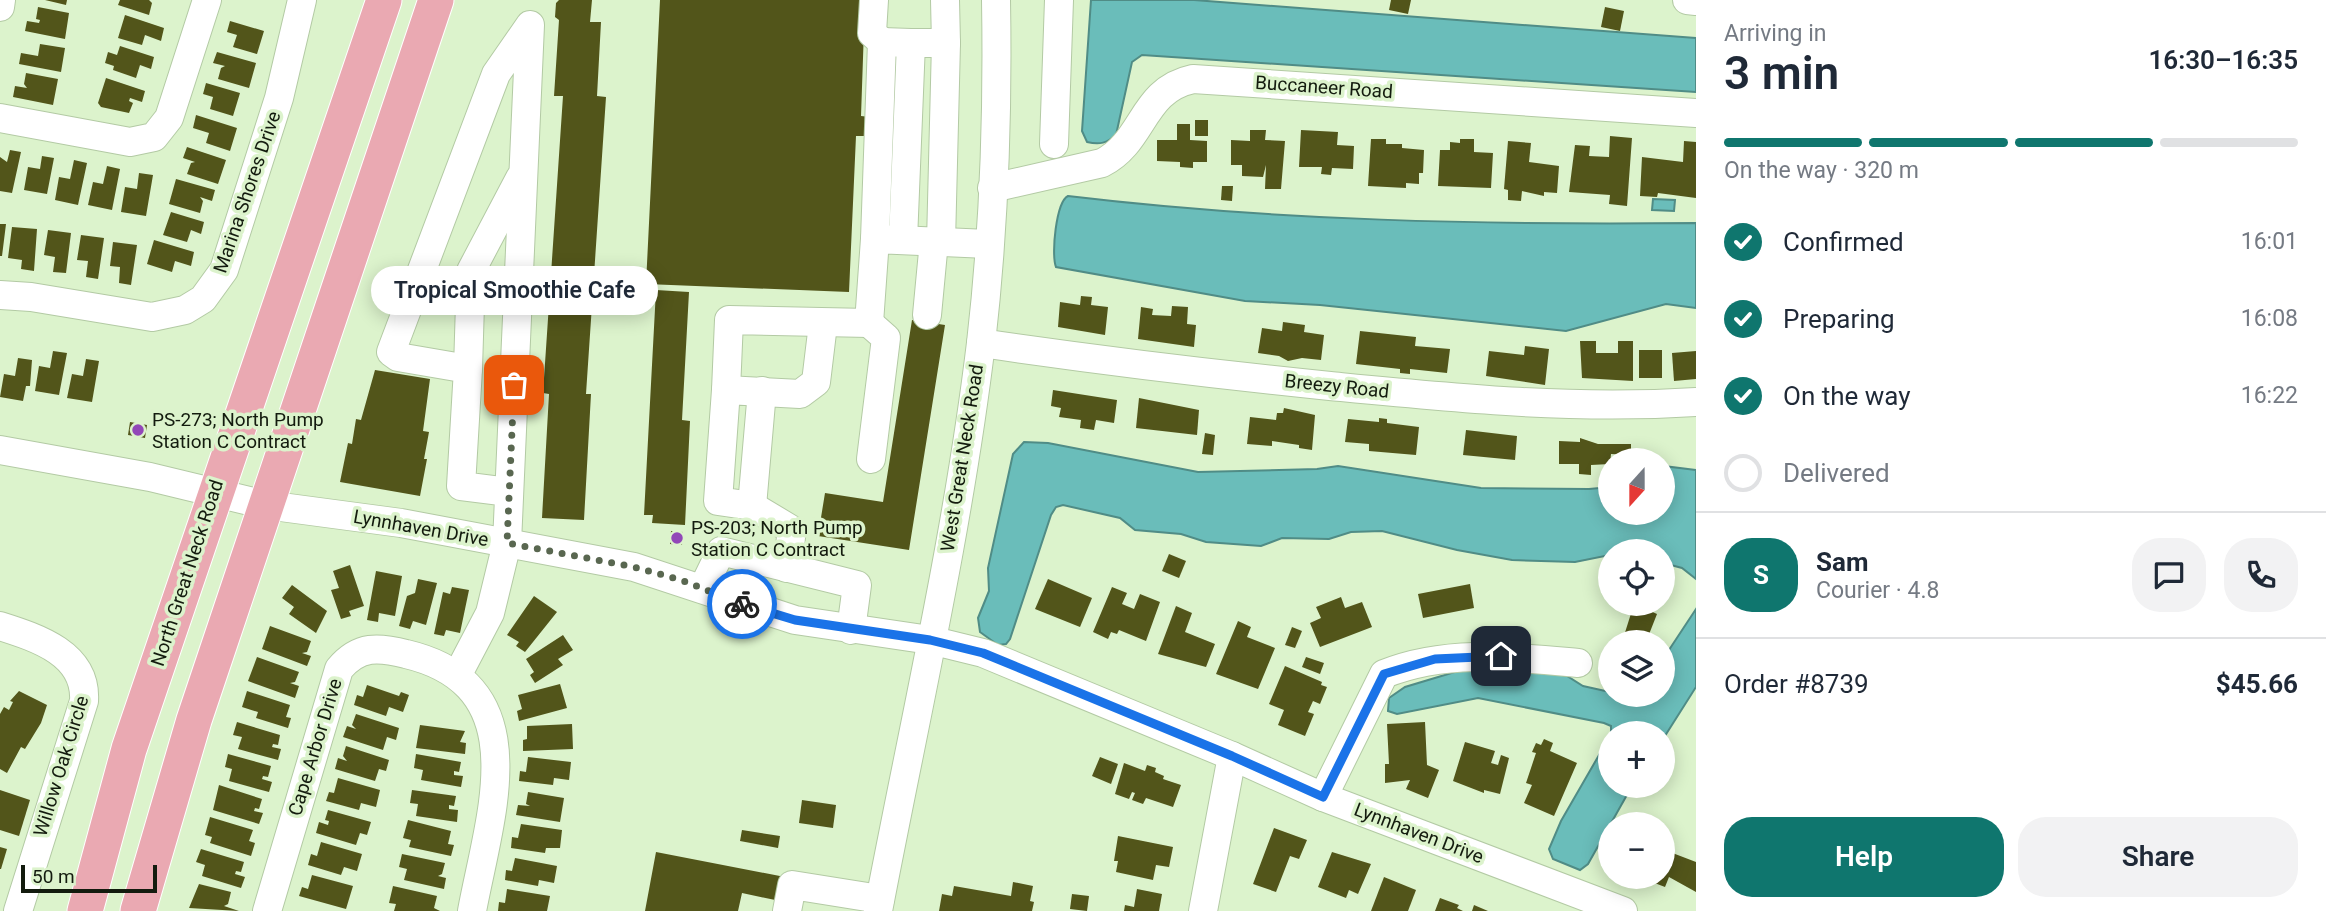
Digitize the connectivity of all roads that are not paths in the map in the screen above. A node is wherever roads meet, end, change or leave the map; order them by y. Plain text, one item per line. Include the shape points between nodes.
1 (1, 0) edge
2 (207, 0) edge
3 (302, 0) edge
4 (384, 0) edge
5 (436, 0) edge
6 (873, 0) edge
7 (945, 0) edge
8 (996, 0) edge
9 (1059, 0) edge
10 (1687, 0) edge
11 (1696, 1) edge
12 (0, 7) edge
13 (882, 43) junction
14 (911, 43) junction
15 (946, 43) junction
16 (1696, 113) edge
17 (0, 118) edge
18 (1054, 144) dead end
19 (523, 172) junction
20 (992, 188) junction
21 (889, 239) junction
22 (937, 242) junction
23 (988, 244) junction
24 (0, 295) edge
25 (927, 315) dead end
26 (869, 323) junction
27 (823, 324) junction
28 (981, 343) junction
29 (468, 369) junction
30 (726, 390) junction
31 (762, 391) junction
32 (1696, 402) edge
33 (0, 450) edge
34 (871, 459) dead end
35 (509, 492) junction
36 (213, 494) junction
37 (266, 505) junction
38 (752, 506) junction
39 (507, 543) junction
40 (787, 568) junction
41 (703, 588) junction
42 (0, 626) edge
43 (851, 630) junction
44 (930, 640) junction
45 (1578, 663) dead end
46 (458, 674) junction
47 (1232, 756) junction
48 (1323, 797) junction
49 (879, 905) edge
50 (18, 911) edge
51 (85, 911) edge
52 (138, 911) edge
53 (267, 911) edge
54 (472, 911) edge
55 (787, 911) edge
56 (1203, 911) edge
57 (1623, 911) edge

1 - 12 street
2 - 17 street via 169,118 154,137 130,142
3 - 24 street, Marina Shores Drive via 279,98 224,270 203,299 185,310 152,317
4 - 36 main road, North Great Neck Road
5 - 37 main road
6 - 13 street via 872,33
7 - 15 street
8 - 20 street, West Great Neck Road
9 - 18 street
10 - 11 street
13 - 14 street
13 - 21 street
14 - 15 street
14 - 21 street
15 - 22 street
16 - 20 street, Buccaneer Road via 1194,79 1178,82 1159,95 1116,156
19 - 29 street via 471,271
19 - 29 street via 530,25 496,74 391,352
19 - 35 street
20 - 23 street, West Great Neck Road
21 - 22 street
21 - 26 street
22 - 23 street
22 - 25 street
23 - 28 street, West Great Neck Road
26 - 27 street
26 - 34 street via 886,338
27 - 30 street via 729,320
27 - 31 street via 816,382 800,394
28 - 32 street, Breezy Road via 1136,366 1515,403 1614,407
28 - 44 street, West Great Neck Road via 964,463
29 - 35 street via 461,486
30 - 31 street
30 - 38 street via 718,501
31 - 38 street
33 - 36 street, Lynnhaven Drive via 150,477
35 - 39 street
36 - 37 street, Lynnhaven Drive
36 - 51 main road, North Great Neck Road via 129,749
37 - 39 street, Lynnhaven Drive via 342,513
37 - 52 main road via 194,720
38 - 40 street via 792,530
39 - 41 street, Lynnhaven Drive via 634,567
39 - 46 street via 490,613
40 - 41 street via 721,551
40 - 43 street via 857,585
41 - 43 street, Lynnhaven Drive via 760,611
42 - 50 street, Willow Oak Circle via 67,656 82,674 85,687
43 - 44 street, Lynnhaven Drive
44 - 47 street, Lynnhaven Drive via 983,653
44 - 49 street, West Great Neck Road
45 - 48 street via 1501,656 1435,659 1384,674
46 - 53 street, Cape Arbor Drive via 435,661 383,648 357,652 340,669
46 - 54 street, Cape Arbor Drive via 481,699 494,738 490,811
47 - 48 street, Lynnhaven Drive
47 - 56 street
48 - 57 street, Lynnhaven Drive
49 - 55 street via 792,885

